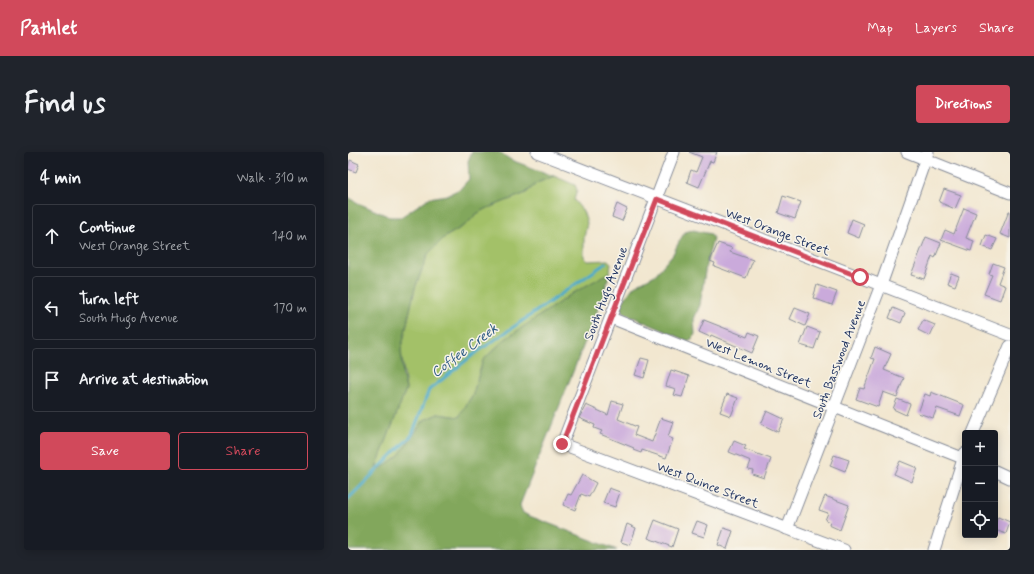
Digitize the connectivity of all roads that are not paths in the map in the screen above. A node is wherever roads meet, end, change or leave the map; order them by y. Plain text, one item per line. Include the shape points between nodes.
1 (537, 152) edge
2 (674, 152) edge
3 (907, 152) edge
4 (926, 156) edge
5 (1010, 193) edge
6 (657, 199) junction
7 (881, 285) junction
8 (611, 318) junction
9 (1010, 335) edge
10 (1010, 346) edge
11 (834, 407) junction
12 (974, 430) edge
13 (562, 444) joint
14 (962, 456) edge
15 (962, 463) edge
16 (998, 472) edge
17 (1010, 478) edge
18 (786, 529) junction
19 (844, 550) edge
20 (934, 550) edge

1 - 6 street, West Orange Street
2 - 6 street, South Hugo Avenue
3 - 4 street
4 - 5 street
4 - 7 street, South Basswood Avenue
6 - 7 street, West Orange Street
6 - 8 street, South Hugo Avenue
7 - 9 street, West Orange Street
7 - 11 street, South Basswood Avenue
8 - 11 street, West Lemon Street
8 - 13 street, South Hugo Avenue
10 - 12 street
11 - 14 street, West Lemon Street
11 - 18 street, South Basswood Avenue
13 - 18 street, West Quince Street
15 - 20 street
16 - 17 street
18 - 19 street, West Quince Street

